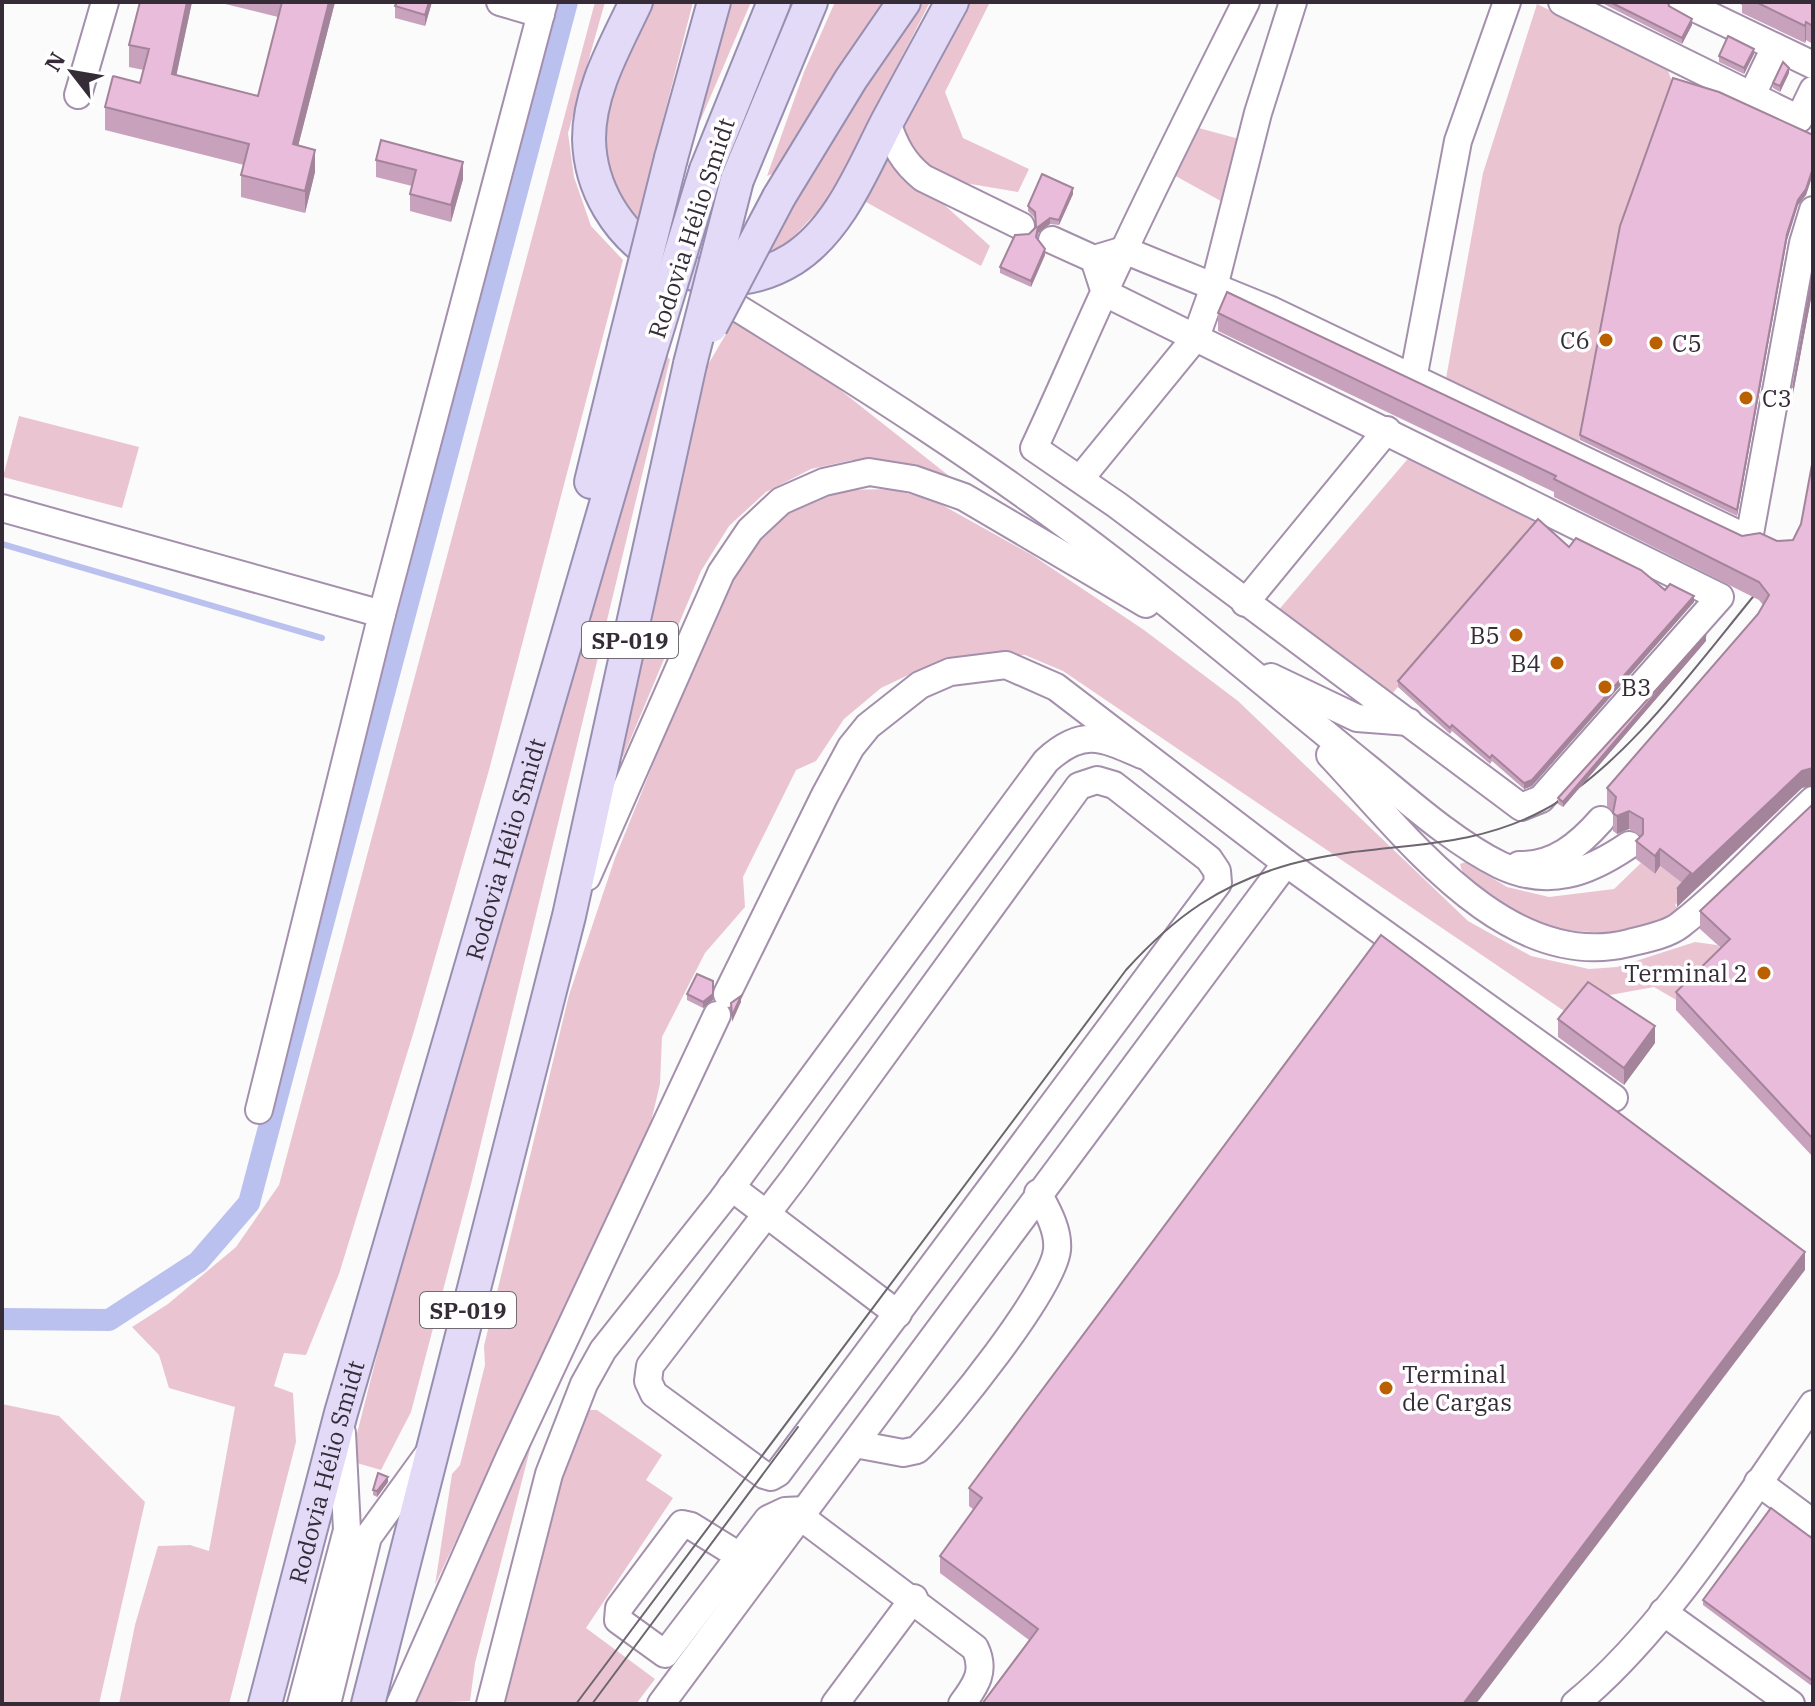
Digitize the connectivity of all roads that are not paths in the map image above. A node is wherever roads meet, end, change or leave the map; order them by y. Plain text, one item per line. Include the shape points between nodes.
1 (105, 2) edge
2 (500, 2) edge
3 (623, 2) edge
4 (636, 2) edge
5 (714, 2) edge
6 (774, 2) edge
7 (811, 2) edge
8 (904, 2) edge
9 (952, 2) edge
10 (1246, 2) edge
11 (1293, 2) edge
12 (1507, 2) edge
13 (1562, 2) edge
14 (1690, 6) edge
15 (542, 8) edge
16 (1775, 47) junction
17 (1813, 65) edge
18 (1813, 90) edge
19 (78, 95) dead end
20 (1752, 95) junction
21 (592, 103) junction
22 (887, 122) junction
23 (1813, 210) edge
24 (1021, 226) dead end
25 (1052, 240) dead end
26 (1124, 250) junction
27 (1094, 259) junction
28 (680, 272) junction
29 (1214, 287) junction
30 (1105, 293) junction
31 (1196, 337) junction
32 (637, 349) junction
33 (690, 364) junction
34 (1413, 379) junction
35 (1387, 430) junction
36 (1080, 479) junction
37 (2, 508) edge
38 (1245, 603) junction
39 (382, 614) junction
40 (1227, 654) junction
41 (1257, 678) junction
42 (1056, 687) junction
43 (1409, 722) junction
44 (1066, 743) junction
45 (1142, 755) junction
46 (1813, 800) edge
47 (1601, 820) dead end
48 (1629, 845) dead end
49 (1286, 863) junction
50 (1499, 865) junction
51 (569, 916) junction
52 (1614, 1098) dead end
53 (259, 1110) dead end
54 (1038, 1193) junction
55 (726, 1194) junction
56 (762, 1220) junction
57 (893, 1319) junction
58 (1813, 1404) edge
59 (341, 1413) junction
60 (855, 1444) junction
61 (433, 1447) junction
62 (1758, 1482) junction
63 (804, 1513) junction
64 (1813, 1523) edge
65 (738, 1555) junction
66 (914, 1598) junction
67 (1663, 1612) junction
68 (672, 1646) junction
69 (689, 1667) junction
70 (265, 1704) edge
71 (301, 1704) edge
72 (327, 1704) edge
73 (368, 1704) edge
74 (400, 1704) edge
75 (490, 1704) edge
76 (661, 1704) edge
77 (835, 1704) edge
78 (962, 1704) edge
79 (1575, 1704) edge
80 (1791, 1704) edge

1 - 19 street
2 - 15 street
3 - 21 street
4 - 21 main road
5 - 32 main road, bridge via 671,158
6 - 32 main road, Rodovia Hélio Smidt / SP-019, bridge
7 - 33 main road, Rodovia Hélio Smidt / SP-019, bridge via 737,180
8 - 33 main road, bridge via 779,197
9 - 22 main road
10 - 26 street
11 - 29 street via 1258,113
12 - 34 street via 1458,141
13 - 20 street
14 - 16 street
15 - 39 street
16 - 17 street
16 - 20 street
18 - 20 street via 1799,119
21 - 28 main road via 591,164 611,216 632,240
22 - 24 street via 902,158 916,173
22 - 28 main road via 839,211 792,259 761,273 727,277
23 - 34 street via 1749,539
25 - 27 street
26 - 27 street
26 - 29 street
26 - 30 street
27 - 30 street
28 - 40 street via 1020,494 1128,572
29 - 31 street
29 - 34 street
30 - 31 street
30 - 36 street via 1034,448
31 - 35 street
31 - 36 street
32 - 59 main road, Rodovia Hélio Smidt / SP-019 via 543,721
33 - 51 main road, Rodovia Hélio Smidt / SP-019
35 - 38 street
35 - 43 street via 1720,597 1541,799 1521,807
36 - 38 street
37 - 39 street
38 - 43 street
39 - 53 street
40 - 41 street
40 - 43 street via 1357,718
40 - 51 street via 964,497 913,479 869,472 824,482 781,501 750,530 721,573
41 - 46 street via 1461,888 1515,927 1563,943 1615,947 1678,926
41 - 50 street via 1427,816
42 - 44 street
42 - 45 street
42 - 74 street via 1006,665 950,672 920,685 868,726 851,747 722,1004
44 - 45 street via 1098,738
44 - 55 street via 1046,761
45 - 49 street
47 - 50 street via 1577,844 1546,863
48 - 50 street via 1593,867 1561,877 1540,878
49 - 52 street
49 - 54 street
51 - 61 main road, Rodovia Hélio Smidt / SP-019
54 - 60 street
54 - 60 street via 1058,1249 1038,1297 917,1450 903,1453
55 - 56 street
55 - 75 street via 603,1350 584,1384 549,1474
56 - 57 street
56 - 57 street via 650,1366 648,1381 654,1394 771,1477
56 - 57 street via 1079,786 1097,780 1114,785 1209,859 1218,883
58 - 62 street
59 - 70 main road, Rodovia Hélio Smidt / SP-019
59 - 71 street via 347,1530
60 - 63 street
61 - 72 street via 368,1537
61 - 73 main road, Rodovia Hélio Smidt / SP-019
62 - 64 street
62 - 67 street
63 - 65 street via 776,1514
63 - 66 street
63 - 69 street
65 - 68 street
65 - 68 street via 682,1524 632,1590 617,1613 620,1624 660,1654
66 - 77 street
66 - 78 street via 963,1636 980,1658 978,1681
67 - 79 street via 1607,1678
67 - 80 street
68 - 69 street
69 - 76 street

